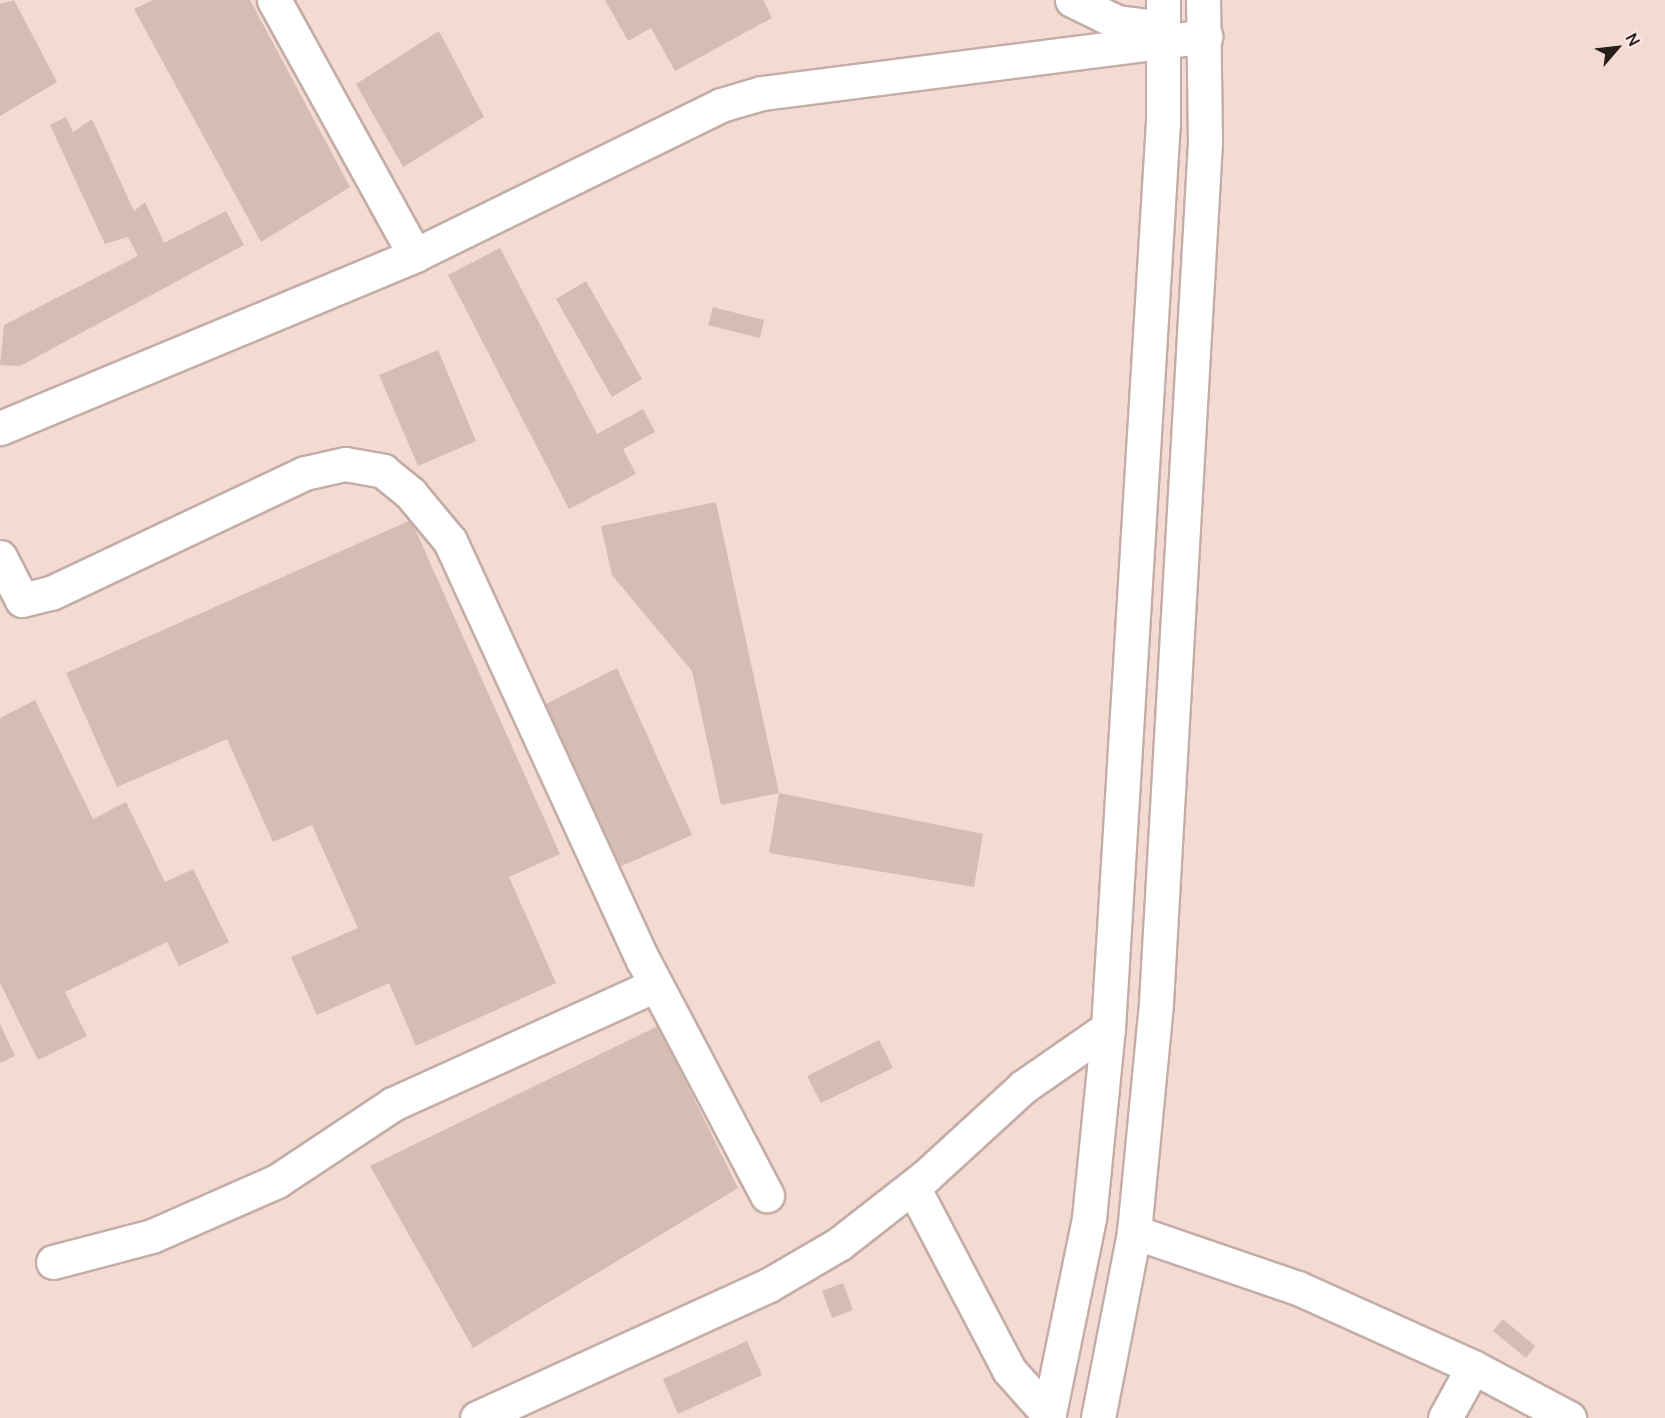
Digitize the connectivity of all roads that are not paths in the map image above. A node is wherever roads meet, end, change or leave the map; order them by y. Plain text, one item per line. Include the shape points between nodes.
1 (274, 0) edge
2 (1072, 0) edge
3 (1203, 0) edge
4 (1163, 23) edge
5 (1205, 36) junction
6 (415, 255) junction
7 (0, 428) edge
8 (0, 558) edge
9 (655, 985) junction
10 (1108, 1029) junction
11 (913, 1187) junction
12 (767, 1195) dead end
13 (1134, 1232) junction
14 (53, 1262) dead end
15 (1473, 1367) junction
16 (1531, 1409) edge
17 (1049, 1416) edge
18 (477, 1418) edge
19 (1098, 1418) edge
20 (1445, 1418) edge
21 (1569, 1418) edge

1 - 6 street
2 - 4 street via 1117,22
3 - 5 street
4 - 5 street
4 - 6 street via 762,93 722,105
4 - 10 street via 1163,122
5 - 13 street via 1205,142 1157,990
6 - 7 street
8 - 9 street via 22,600 51,593 305,473 345,464 384,471 411,494 450,541
9 - 12 street
9 - 14 street via 393,1104 277,1181 152,1236
10 - 11 street via 1023,1086
10 - 17 street via 1089,1218
11 - 17 street via 1009,1370
11 - 18 street via 840,1244 767,1286
13 - 15 street via 1298,1288
13 - 19 street
15 - 16 street
15 - 20 street
16 - 21 street

